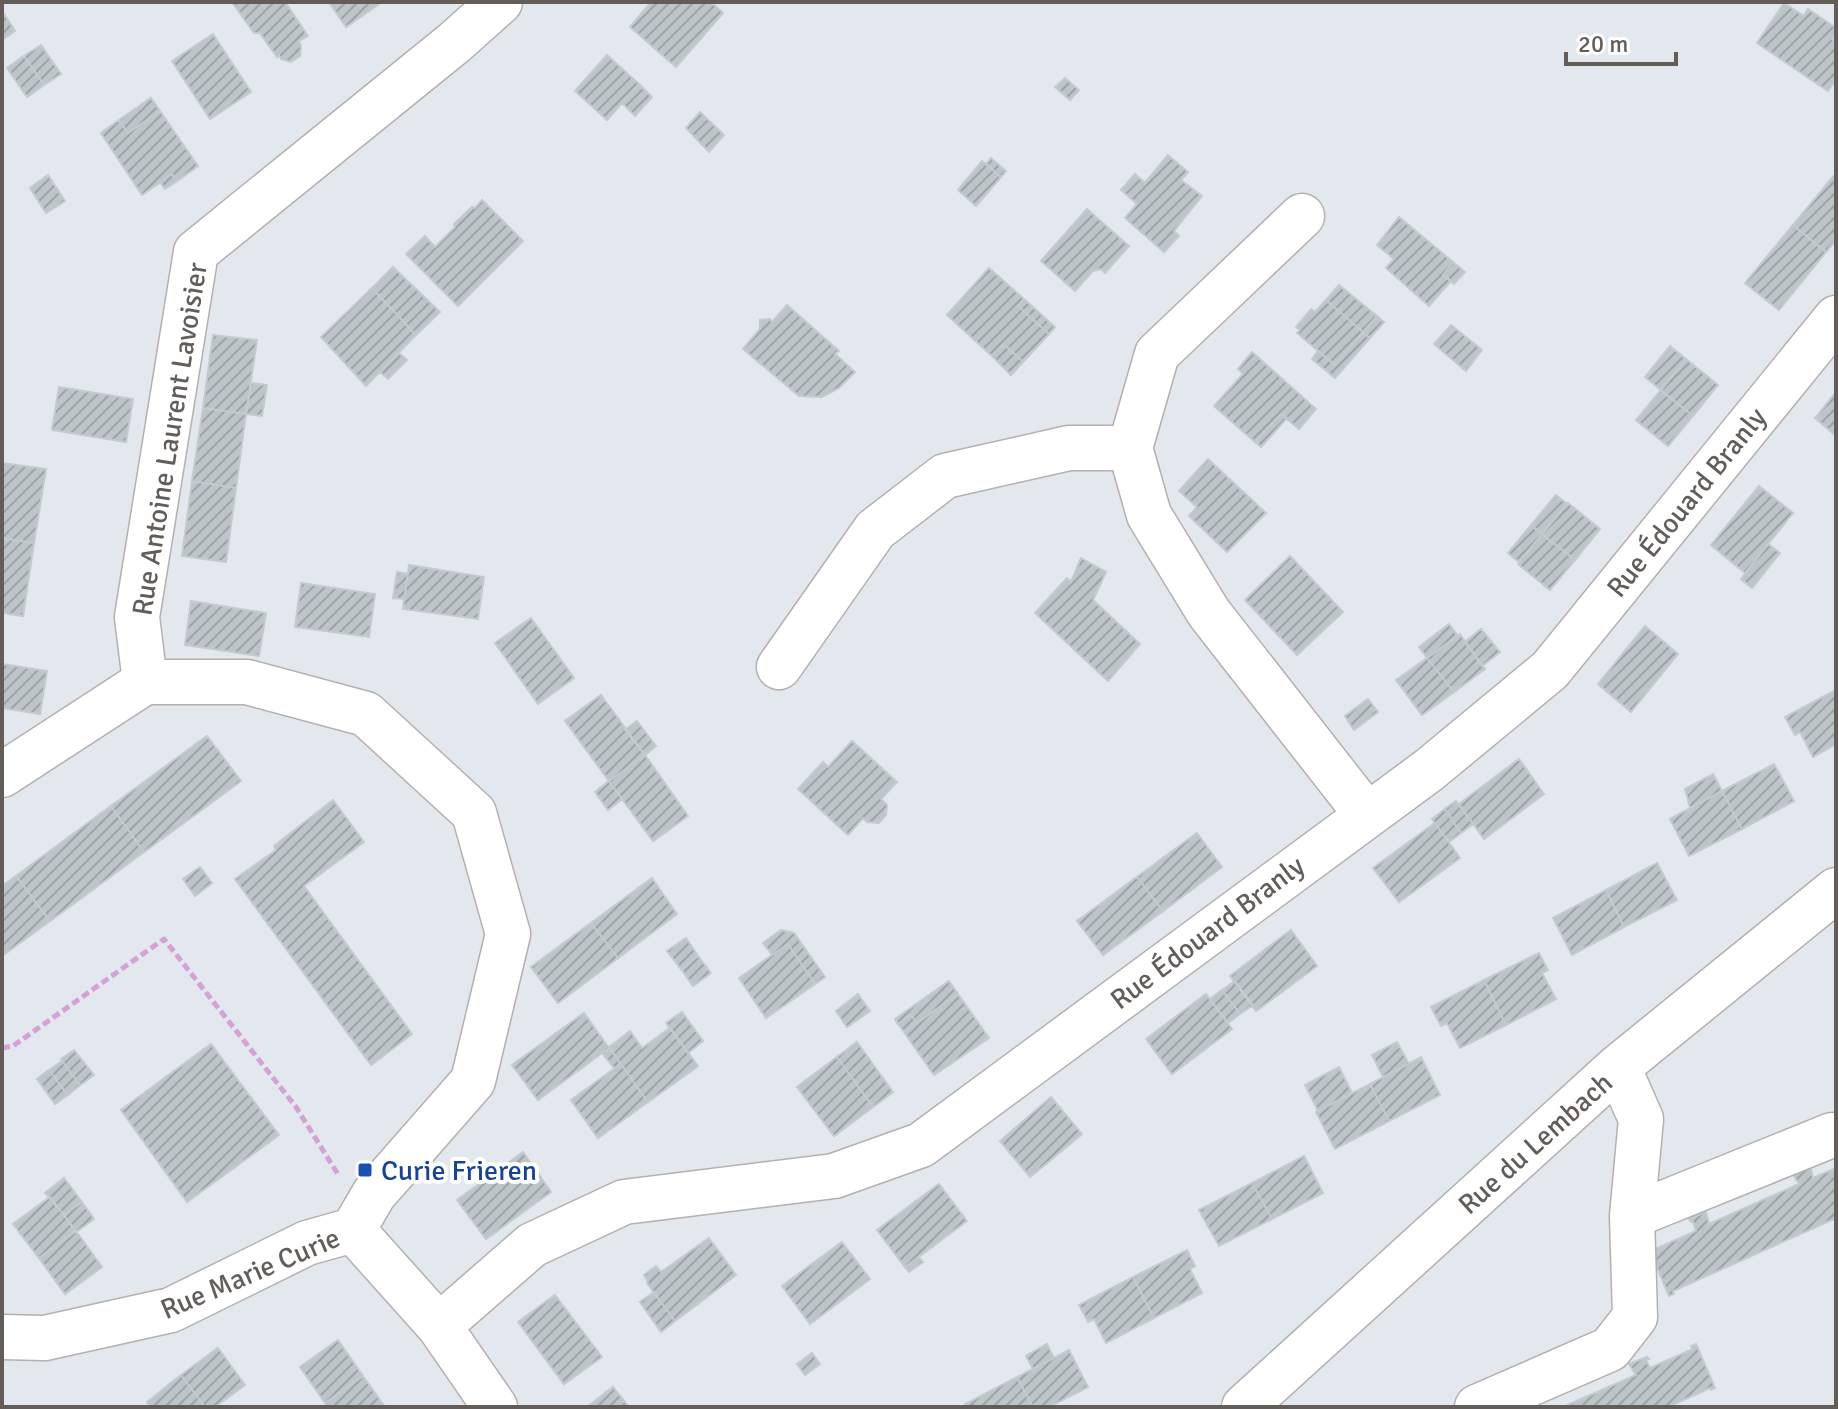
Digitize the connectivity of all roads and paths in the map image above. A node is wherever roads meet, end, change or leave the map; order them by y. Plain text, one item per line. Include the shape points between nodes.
1 (500, 2) edge
2 (1302, 216) dead end
3 (1836, 318) edge
4 (1130, 448) junction
5 (779, 667) dead end
6 (145, 682) junction
7 (2, 775) edge
8 (1367, 815) junction
9 (1836, 890) edge
10 (2, 1048) edge
11 (1618, 1067) junction
12 (1832, 1135) dead end
13 (1632, 1216) junction
14 (358, 1222) junction
15 (439, 1326) junction
16 (2, 1337) edge
17 (495, 1407) edge
18 (1244, 1407) edge
19 (1477, 1407) edge

1 - 6 street, Rue Antoine Laurent Lavoisier via 196,252 137,617
2 - 4 street via 1157,354
3 - 8 street, Rue Édouard Branly via 1550,670
4 - 5 street via 1069,448 945,476 875,530
4 - 8 street via 1149,515 1209,613
6 - 7 street
6 - 14 street, Rue Marie Curie via 247,682 366,714 474,813 508,934 473,1081 374,1194
8 - 15 street, Rue Édouard Branly via 921,1145 834,1176 624,1202 532,1245
9 - 11 street, Rue du Lembach
10 - 14 path via 13,1046 164,939 296,1107
11 - 13 street via 1641,1119
11 - 18 street, Rue du Lembach
12 - 13 street
13 - 19 street via 1635,1317 1610,1349
14 - 15 street
14 - 16 street, Rue Marie Curie via 171,1310 45,1338
15 - 17 street

